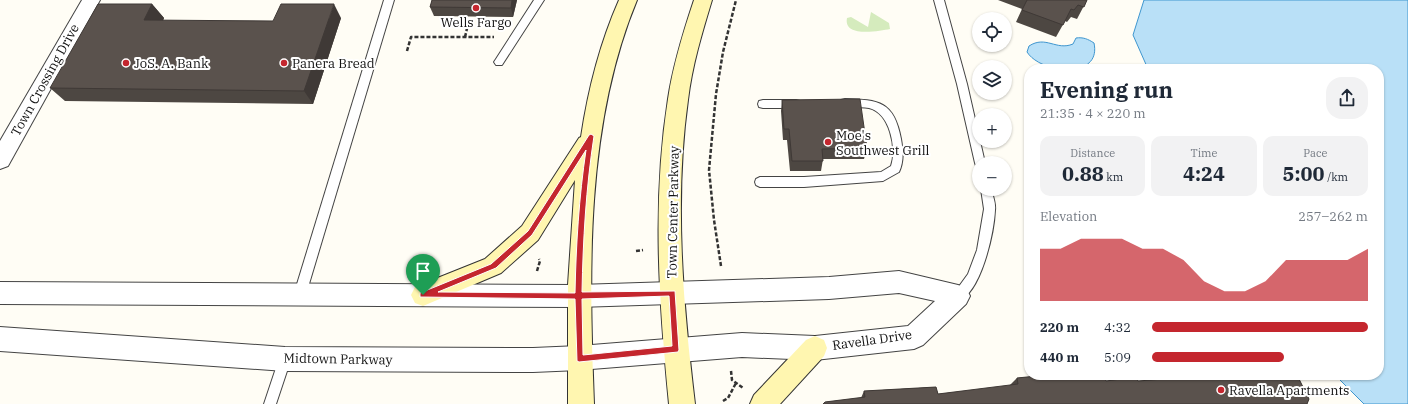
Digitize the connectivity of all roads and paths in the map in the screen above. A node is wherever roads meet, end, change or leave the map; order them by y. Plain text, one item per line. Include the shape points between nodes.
1 (91, 0) edge
2 (389, 0) edge
3 (539, 0) edge
4 (628, 0) edge
5 (703, 0) edge
6 (736, 0) edge
7 (939, 0) edge
8 (469, 20) edge
9 (466, 37) junction
10 (495, 37) dead end
11 (407, 51) dead end
12 (499, 62) dead end
13 (763, 104) dead end
14 (809, 104) edge
15 (832, 104) edge
16 (591, 136) junction
17 (978, 156) edge
18 (0, 160) edge
19 (760, 182) dead end
20 (987, 196) edge
21 (643, 250) dead end
22 (636, 251) dead end
23 (721, 259) dead end
24 (544, 260) dead end
25 (540, 261) dead end
26 (0, 293) edge
27 (672, 293) junction
28 (300, 294) junction
29 (423, 295) junction
30 (578, 296) junction
31 (958, 296) junction
32 (0, 340) edge
33 (815, 348) junction
34 (676, 350) junction
35 (579, 358) junction
36 (285, 359) junction
37 (732, 380) dead end
38 (736, 383) junction
39 (755, 398) edge
40 (723, 401) dead end
41 (270, 404) edge
42 (581, 404) edge
43 (682, 404) edge

1 - 18 street, Town Crossing Drive
2 - 28 lane
3 - 12 lane
4 - 16 main road via 608,56
5 - 27 main road, Town Center Parkway via 685,63 671,161
6 - 23 path via 716,94 709,170
7 - 17 lane
8 - 9 path
9 - 10 path
9 - 11 path via 411,37
13 - 14 lane
15 - 19 lane via 869,104 880,108 888,115 893,122 897,146 898,160 895,168 883,176 804,182
16 - 29 main road via 530,233 493,266
16 - 30 main road via 584,182
20 - 31 lane via 990,209 983,250 973,277
21 - 22 path
24 - 25 path
26 - 28 street
27 - 30 street
27 - 31 street via 829,288 900,282
27 - 34 main road, Town Center Parkway
28 - 29 street
29 - 30 street
30 - 35 main road
31 - 33 street, Ravella Drive via 914,337
32 - 36 street, Midtown Parkway
33 - 34 street, Ravella Drive via 742,345
33 - 39 main road
34 - 35 street, Midtown Parkway
34 - 43 main road, Town Center Parkway
35 - 36 street, Midtown Parkway
35 - 42 main road
36 - 41 lane
37 - 38 path
38 - 39 path
38 - 40 path via 728,398

